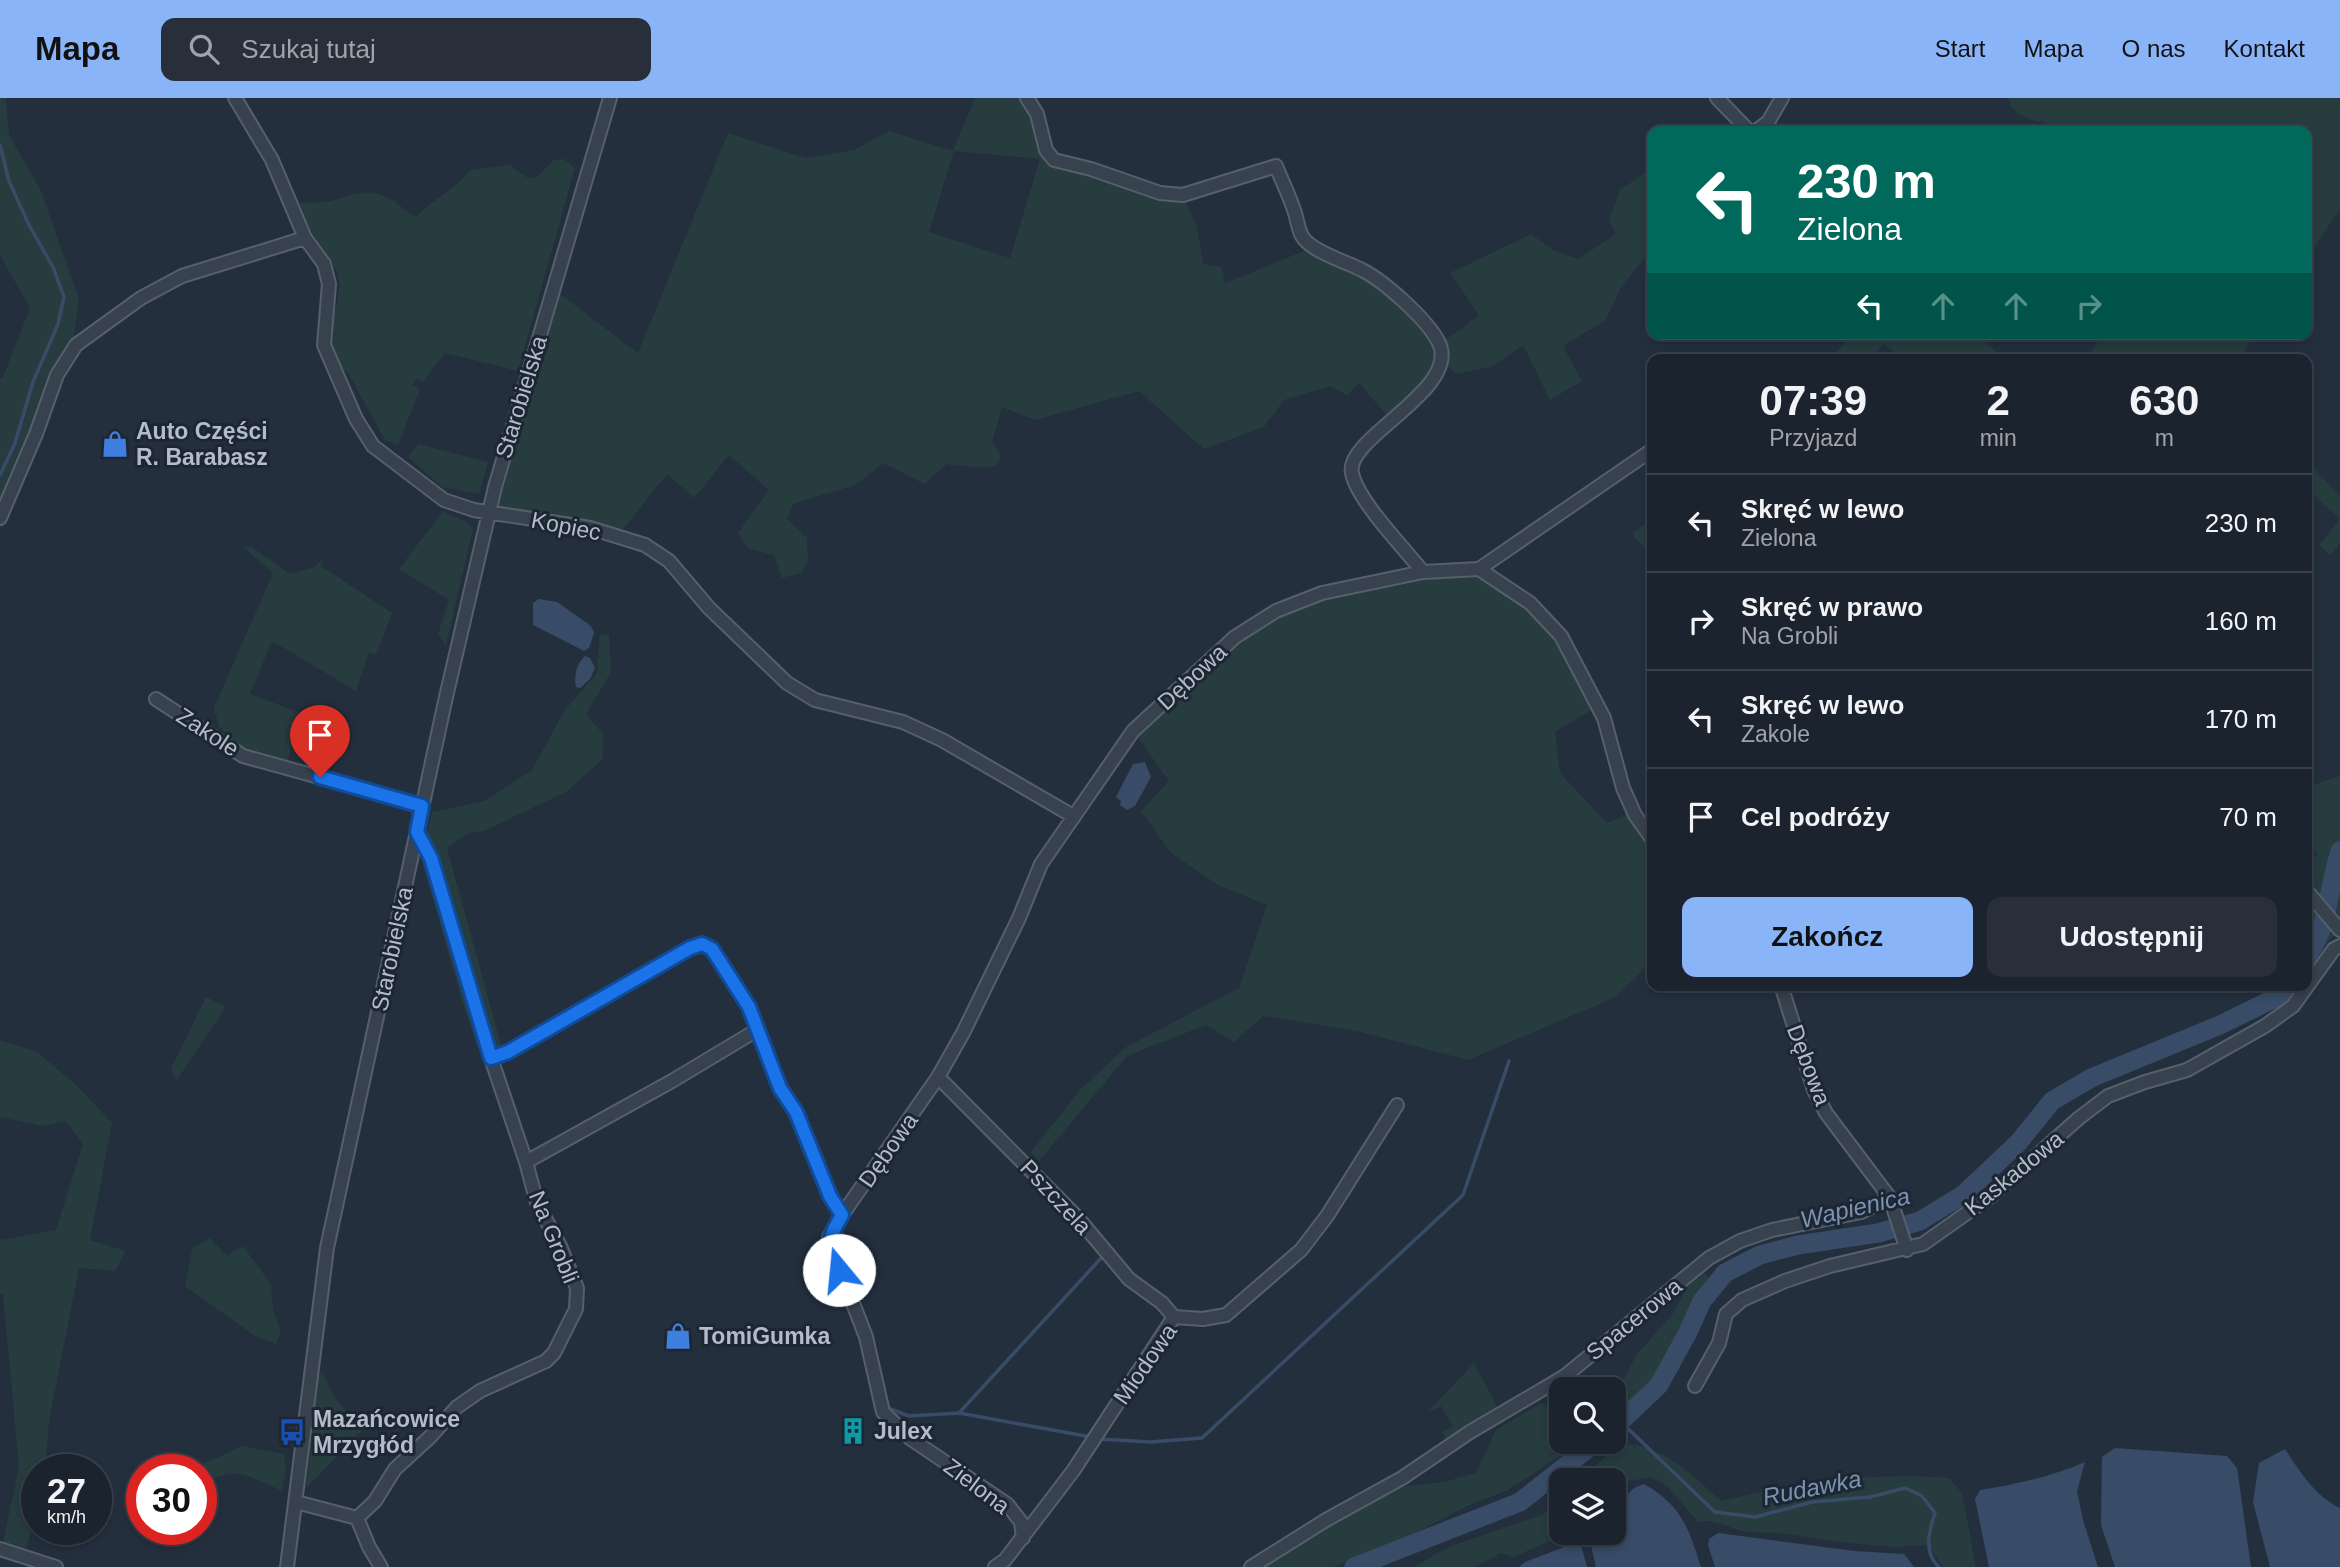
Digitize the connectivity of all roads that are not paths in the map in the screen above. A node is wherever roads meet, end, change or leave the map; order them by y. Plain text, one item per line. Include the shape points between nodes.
1 (235, 98) edge
2 (610, 98) edge
3 (1027, 98) edge
4 (1717, 98) edge
5 (1782, 98) edge
6 (1744, 126) edge
7 (1763, 126) edge
8 (305, 238) junction
9 (1647, 453) edge
10 (488, 512) junction
11 (0, 518) edge
12 (1479, 569) junction
13 (1423, 572) junction
14 (156, 699) dead end
15 (422, 806) junction
16 (1073, 816) junction
17 (417, 832) junction
18 (1647, 832) edge
19 (2312, 897) edge
20 (2340, 930) edge
21 (2340, 946) edge
22 (2312, 979) edge
23 (1783, 991) edge
24 (2304, 991) edge
25 (757, 1030) junction
26 (491, 1058) junction
27 (938, 1077) junction
28 (1398, 1105) dead end
29 (526, 1161) junction
30 (1890, 1198) junction
31 (842, 1215) junction
32 (1905, 1244) junction
33 (1174, 1317) junction
34 (1695, 1386) dead end
35 (296, 1502) junction
36 (357, 1518) junction
37 (1023, 1538) junction
38 (0, 1549) edge
39 (56, 1567) edge
40 (287, 1567) edge
41 (381, 1567) edge
42 (995, 1567) edge
43 (1251, 1567) edge

1 - 8 street, Kopiec via 272,160
2 - 10 street, Starobielska
3 - 13 street via 1037,114 1045,150 1054,160 1160,193 1183,195 1276,166 1302,236 1312,246 1365,271 1395,293 1428,328 1440,344 1435,377 1355,455 1351,470 1357,490
4 - 6 street
5 - 7 street
8 - 10 street, Kopiec via 324,264 329,284 324,345 356,419 373,446 444,500
8 - 11 street via 182,276 141,298 76,345 57,375
9 - 12 street
10 - 15 street, Starobielska
10 - 16 street, Kopiec via 590,528 645,545 669,561 709,608 787,683 815,700 903,722 942,740
12 - 13 street, Dębowa
12 - 18 street via 1530,603 1561,636 1604,718 1623,788
13 - 16 street, Dębowa via 1322,593 1276,611 1235,637 1133,731
14 - 15 street, Zakole via 243,756
15 - 17 street, Starobielska
16 - 27 street, Dębowa via 1041,864 1019,918
17 - 26 street, Na Grobli via 431,858
17 - 35 street, Starobielska via 327,1248
19 - 20 street
21 - 22 street, Kaskadowa
23 - 30 street, Dębowa via 1814,1090
24 - 32 street, Kaskadowa via 2293,1006 2265,1026 2187,1070 2108,1096 1991,1196 1923,1244
25 - 26 street via 749,1007 712,949 702,944
25 - 29 street
25 - 31 street
26 - 29 street, Na Grobli
27 - 31 street, Dębowa
27 - 33 street, Pszczela via 1077,1217 1129,1279
28 - 33 street, Miodowa via 1301,1250 1226,1315
29 - 36 street, Na Grobli via 537,1203 577,1288 576,1309 546,1361 480,1391 457,1407 395,1469 375,1502
30 - 32 street, Dębowa
30 - 43 street, Spacerowa via 1861,1212 1769,1231 1709,1258 1565,1376
31 - 37 street, Zielona via 829,1237 831,1254 866,1337 883,1412 911,1439 1007,1504 1021,1522
32 - 34 street, Kaskadowa via 1785,1281 1742,1300 1726,1314 1719,1343
33 - 37 street, Miodowa
35 - 36 street
35 - 40 street, Starobielska
36 - 41 street
37 - 42 street, Miodowa
38 - 39 street

